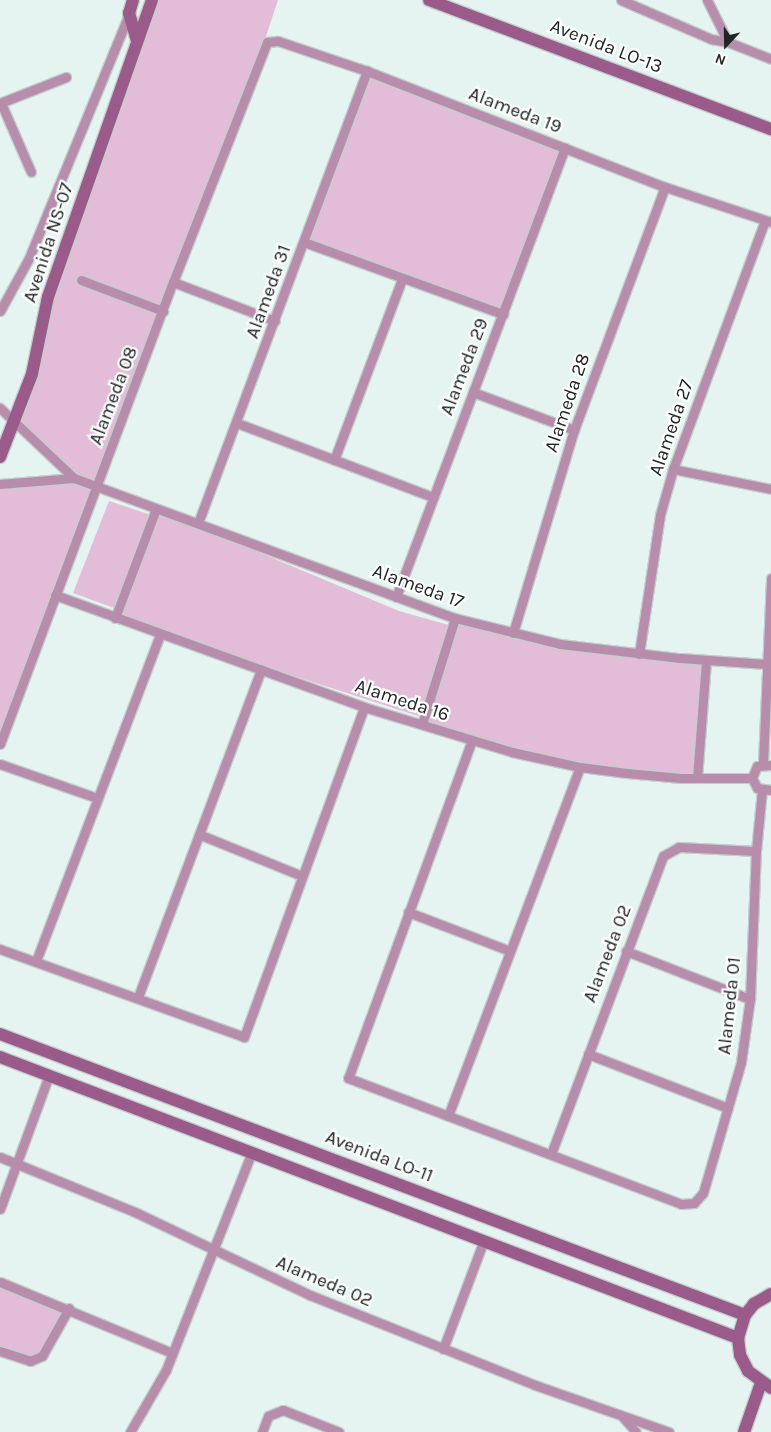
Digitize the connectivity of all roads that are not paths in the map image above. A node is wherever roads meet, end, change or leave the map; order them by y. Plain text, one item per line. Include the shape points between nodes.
1 (133, 0) edge
2 (152, 0) edge
3 (429, 0) edge
4 (621, 0) edge
5 (707, 0) edge
6 (129, 13) junction
7 (136, 41) junction
8 (728, 42) junction
9 (771, 59) edge
10 (258, 60) joint
11 (367, 70) junction
12 (66, 77) dead end
13 (1, 103) edge
14 (771, 129) edge
15 (565, 148) junction
16 (31, 172) dead end
17 (665, 187) junction
18 (768, 221) edge
19 (304, 242) junction
20 (402, 279) junction
21 (81, 280) dead end
22 (173, 282) junction
23 (0, 311) edge
24 (163, 312) junction
25 (503, 314) junction
26 (275, 321) junction
27 (473, 392) junction
28 (0, 408) edge
29 (13, 420) junction
30 (237, 423) junction
31 (574, 430) junction
32 (0, 457) edge
33 (334, 460) junction
34 (673, 469) junction
35 (74, 478) junction
36 (0, 484) edge
37 (97, 487) junction
38 (771, 489) edge
39 (434, 497) junction
40 (156, 509) junction
41 (198, 523) junction
42 (771, 578) edge
43 (55, 595) junction
44 (396, 597) junction
45 (115, 618) junction
46 (455, 618) junction
47 (513, 633) junction
48 (160, 634) junction
49 (639, 654) junction
50 (706, 660) junction
51 (766, 664) junction
52 (262, 669) junction
53 (364, 707) junction
54 (422, 724) junction
55 (472, 740) junction
56 (0, 744) edge
57 (0, 764) edge
58 (767, 764) edge
59 (580, 767) junction
60 (697, 778) junction
61 (752, 778) junction
62 (767, 790) edge
63 (97, 798) junction
64 (201, 835) junction
65 (756, 851) junction
66 (302, 876) junction
67 (408, 912) junction
68 (0, 948) edge
69 (626, 950) junction
70 (510, 951) junction
71 (36, 961) junction
72 (138, 997) junction
73 (750, 999) junction
74 (0, 1034) edge
75 (588, 1054) junction
76 (0, 1057) edge
77 (50, 1076) junction
78 (728, 1108) junction
79 (448, 1116) junction
80 (252, 1152) junction
81 (551, 1154) junction
82 (0, 1157) edge
83 (17, 1163) junction
84 (0, 1209) edge
85 (484, 1240) junction
86 (212, 1251) junction
87 (0, 1282) edge
88 (771, 1294) edge
89 (69, 1308) junction
90 (745, 1315) junction
91 (738, 1338) junction
92 (443, 1349) junction
93 (0, 1351) edge
94 (172, 1353) junction
95 (766, 1386) edge
96 (622, 1416) junction
97 (130, 1432) edge
98 (262, 1432) edge
99 (339, 1432) edge
100 (636, 1432) edge
101 (669, 1432) edge
102 (744, 1432) edge

1 - 6 street, Avenida NS-07
2 - 7 street, Avenida NS-07
3 - 14 street, Avenida LO-13
4 - 8 street via 711,39
5 - 8 street
6 - 7 street
6 - 23 street, Avenida NS-07 via 29,258
7 - 29 street, Avenida NS-07 via 48,297 32,374
8 - 9 street
10 - 11 street, Alameda 19 via 264,46 273,40
10 - 22 street, Alameda 08
11 - 15 street, Alameda 19
11 - 19 street, Alameda 31
12 - 13 street
13 - 16 street
15 - 17 street, Alameda 19
15 - 25 street, Alameda 29
17 - 18 street, Alameda 19
17 - 31 street, Alameda 28
18 - 34 street, Alameda 27
19 - 20 street
19 - 26 street, Alameda 31
20 - 25 street
20 - 33 street
21 - 24 street
22 - 24 street, Alameda 08
22 - 26 street
24 - 37 street, Alameda 08
25 - 27 street, Alameda 29
26 - 30 street, Alameda 31
27 - 31 street
27 - 39 street, Alameda 29
28 - 29 street
29 - 32 street, Avenida NS-07
29 - 35 street
30 - 33 street
30 - 41 street, Alameda 31
31 - 47 street, Alameda 28
33 - 39 street
34 - 38 street
34 - 49 street, Alameda 27 via 660,515
35 - 36 street
35 - 37 street, Alameda 17
37 - 40 street, Alameda 17
37 - 43 street, Alameda 08
39 - 44 street, Alameda 29
40 - 41 street, Alameda 17
40 - 45 street
41 - 44 street, Alameda 17
42 - 51 street
43 - 45 street, Alameda 16
43 - 56 street, Alameda 08
44 - 46 street, Alameda 17
45 - 48 street, Alameda 16
46 - 47 street, Alameda 17
46 - 54 street
47 - 49 street, Alameda 17
48 - 52 street, Alameda 16
48 - 63 street
49 - 50 street, Alameda 17
50 - 51 street, Alameda 17
50 - 60 street
51 - 58 street
52 - 53 street, Alameda 16
52 - 64 street
53 - 54 street, Alameda 16
53 - 66 street
54 - 55 street, Alameda 16
55 - 59 street, Alameda 16
55 - 67 street
57 - 63 street
58 - 61 street via 755,768
59 - 60 street, Alameda 16
59 - 70 street
60 - 61 street, Alameda 16
61 - 62 street
62 - 65 street, Alameda 01
63 - 71 street
64 - 66 street
64 - 72 street
65 - 69 street, Alameda 02 via 679,847 667,851
65 - 73 street, Alameda 01
66 - 72 street via 244,1038
67 - 70 street
67 - 79 street via 348,1078
68 - 71 street
69 - 73 street
69 - 75 street, Alameda 02
70 - 79 street
71 - 72 street
73 - 78 street, Alameda 01 via 741,1062
74 - 90 street, Avenida LO-11
75 - 78 street
75 - 81 street, Alameda 02
76 - 77 street
77 - 80 street
77 - 83 street
78 - 81 street, Alameda 01 via 703,1193 694,1203 680,1204
79 - 81 street
80 - 85 street
80 - 86 street
82 - 83 street, Alameda 02
83 - 84 street
83 - 86 street, Alameda 02 via 135,1212
85 - 91 street
85 - 92 street
86 - 92 street, Alameda 02
86 - 94 street
87 - 89 street
88 - 90 street via 754,1304
89 - 93 street via 47,1350 36,1360 23,1360
89 - 94 street
90 - 91 street
91 - 95 street via 740,1355 748,1371
92 - 96 street, Alameda 02
94 - 97 street
95 - 102 street
96 - 100 street, Alameda 02
96 - 101 street
98 - 99 street via 268,1416 283,1410

